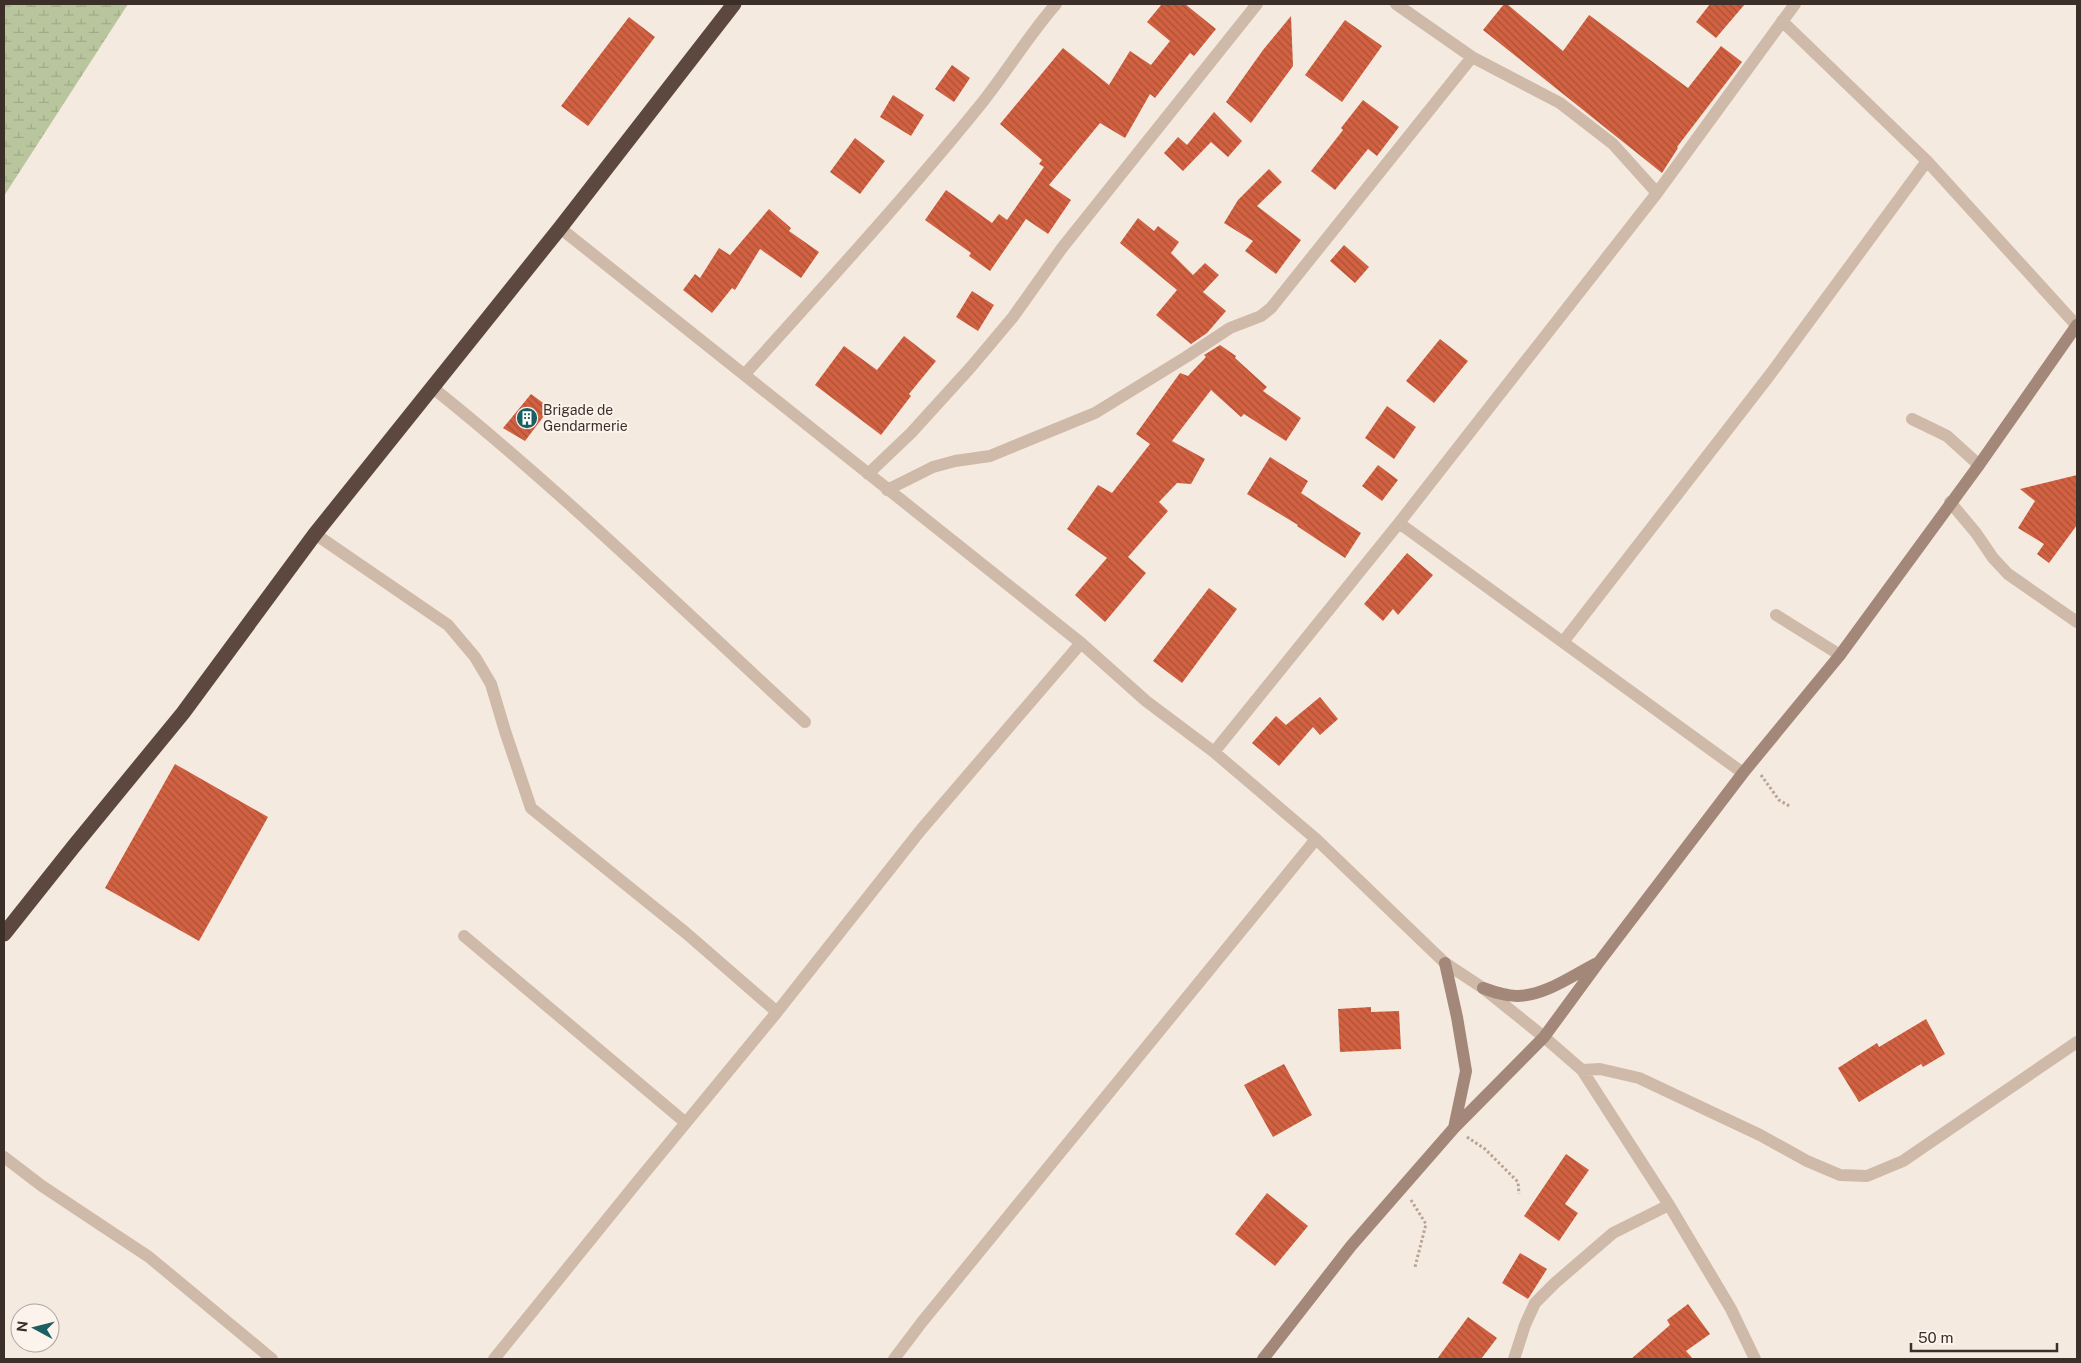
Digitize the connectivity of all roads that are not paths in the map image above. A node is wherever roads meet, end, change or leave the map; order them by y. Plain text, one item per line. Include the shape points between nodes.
1 (734, 4) edge
2 (1056, 4) edge
3 (1257, 4) edge
4 (1396, 4) edge
5 (1795, 4) edge
6 (1782, 21) junction
7 (1472, 57) junction
8 (1927, 161) junction
9 (1657, 194) junction
10 (560, 228) junction
11 (2077, 326) edge
12 (745, 374) junction
13 (433, 388) junction
14 (1912, 419) dead end
15 (1979, 464) junction
16 (868, 474) junction
17 (887, 490) junction
18 (1950, 502) junction
19 (1399, 523) junction
20 (315, 534) junction
21 (1776, 615) dead end
22 (2077, 621) edge
23 (1563, 642) junction
24 (1081, 644) junction
25 (1840, 655) junction
26 (805, 722) dead end
27 (1214, 752) junction
28 (1747, 768) junction
29 (1316, 839) junction
30 (4, 934) edge
31 (464, 936) dead end
32 (1599, 962) junction
33 (1444, 963) junction
34 (1483, 988) junction
35 (778, 1012) junction
36 (1544, 1037) junction
37 (2077, 1042) edge
38 (1582, 1070) junction
39 (686, 1123) junction
40 (1454, 1128) junction
41 (4, 1158) edge
42 (1669, 1205) junction
43 (272, 1359) edge
44 (494, 1359) edge
45 (894, 1359) edge
46 (1263, 1359) edge
47 (1514, 1359) edge
48 (1755, 1359) edge

1 - 10 highway
2 - 12 street via 978,108
3 - 16 street via 1062,248 983,353 911,433
4 - 7 street
5 - 6 street
6 - 8 street
6 - 9 street
7 - 9 street via 1560,103 1613,144
7 - 17 street via 1271,308 1261,316 1230,328 1095,413 990,456 933,468
8 - 11 street
8 - 23 street via 1769,376
9 - 19 street
10 - 12 street
10 - 13 highway
11 - 15 street
12 - 16 street
13 - 20 highway
13 - 26 street via 575,511
14 - 15 street via 1948,436
15 - 18 street
16 - 17 street
17 - 24 street
18 - 22 street via 2008,574
18 - 25 street
19 - 23 street
19 - 27 street
20 - 30 highway via 183,713
20 - 35 street via 448,625 475,657 492,684 531,808
21 - 25 street
23 - 28 street
24 - 27 street via 1146,701
24 - 35 street via 920,831
25 - 28 street
27 - 29 street
28 - 32 street
29 - 33 street
29 - 45 street
31 - 39 street
32 - 34 street via 1541,991 1517,996
32 - 36 street
33 - 34 street
33 - 40 street via 1466,1071
34 - 36 street
35 - 39 street
36 - 38 street
36 - 40 street
37 - 38 street via 1903,1162 1867,1176 1840,1175 1806,1161 1760,1135 1639,1078 1600,1069
38 - 42 street
39 - 44 street
40 - 46 street via 1351,1246
41 - 43 street via 149,1257
42 - 47 street via 1613,1233 1555,1283 1535,1303
42 - 48 street via 1731,1309

